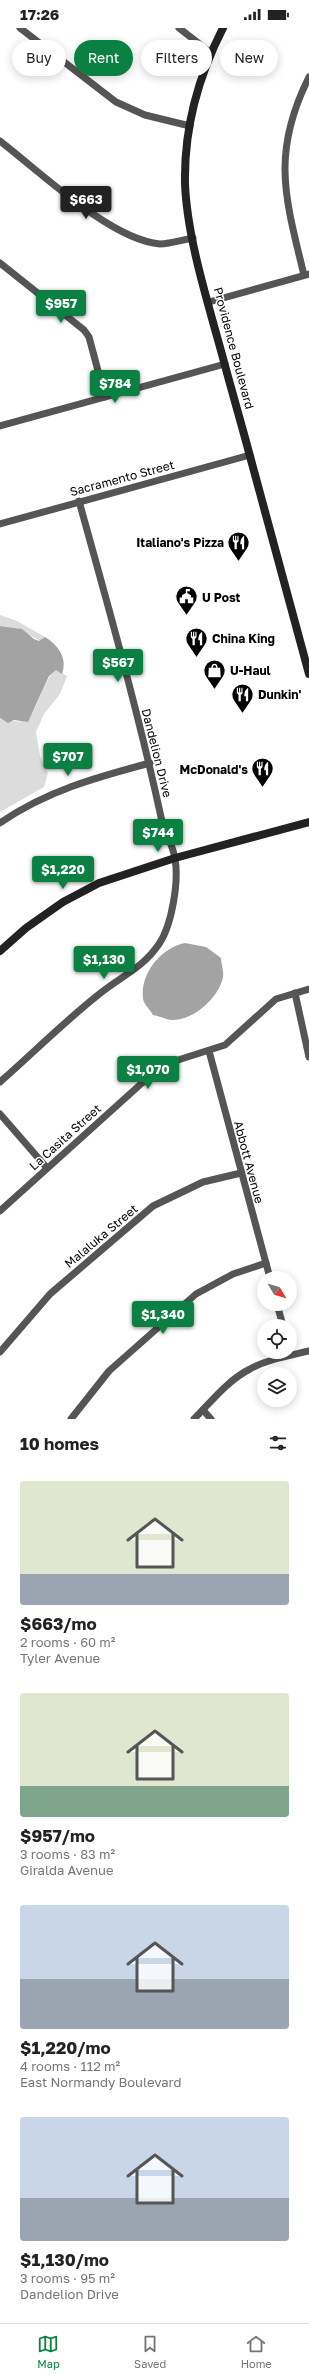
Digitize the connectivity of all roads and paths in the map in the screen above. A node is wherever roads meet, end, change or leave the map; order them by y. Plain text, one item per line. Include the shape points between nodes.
1 (20, 28) edge
2 (179, 28) edge
3 (224, 28) edge
4 (194, 40) edge
5 (212, 51) edge
6 (204, 76) edge
7 (309, 77) edge
8 (190, 126) junction
9 (0, 141) edge
10 (193, 238) junction
11 (0, 263) edge
12 (306, 275) edge
13 (209, 302) junction
14 (225, 364) junction
15 (105, 397) junction
16 (0, 426) edge
17 (250, 455) junction
18 (79, 501) junction
19 (0, 524) edge
20 (309, 674) edge
21 (150, 762) junction
22 (309, 822) edge
23 (0, 823) edge
24 (175, 858) junction
25 (0, 951) edge
26 (309, 989) edge
27 (295, 993) junction
28 (208, 1051) junction
29 (309, 1057) edge
30 (0, 1082) edge
31 (0, 1114) edge
32 (47, 1168) junction
33 (241, 1173) junction
34 (0, 1211) edge
35 (266, 1263) junction
36 (268, 1271) edge
37 (309, 1351) edge
38 (0, 1352) edge
39 (297, 1352) edge
40 (275, 1359) edge
41 (203, 1410) junction
42 (71, 1419) edge
43 (194, 1419) edge
44 (211, 1419) edge

1 - 8 street via 116,102 145,115
2 - 4 street
3 - 5 main road, Providence Boulevard
6 - 8 main road, Providence Boulevard
7 - 12 street via 298,100 288,132 285,162 287,208
8 - 10 main road, Providence Boulevard via 186,183
9 - 10 street via 102,221 124,234 161,244
10 - 13 main road, Providence Boulevard
11 - 15 street via 84,330 89,338
12 - 13 street
13 - 14 main road, Providence Boulevard
14 - 15 street
14 - 17 main road, Providence Boulevard
15 - 16 street
17 - 18 street, Sacramento Street
17 - 20 main road, Providence Boulevard
18 - 19 street, Sacramento Street
18 - 21 street, Dandelion Drive
21 - 23 street via 52,793
21 - 24 street, Dandelion Drive via 162,820
22 - 24 main road
24 - 25 main road via 99,883 63,902 26,928
24 - 30 street, Dandelion Drive via 174,897 168,923 160,942 147,960 134,972 99,994
26 - 27 street, La Casita Street
27 - 28 street, La Casita Street via 276,999 225,1045
27 - 29 street
28 - 32 street, La Casita Street via 178,1060 161,1069
28 - 33 street, Abbott Avenue
31 - 32 street
32 - 34 street, La Casita Street
33 - 35 street, Abbott Avenue
33 - 38 street, Malaluka Street via 203,1182 153,1206 50,1294
35 - 36 street, Abbott Avenue
35 - 42 street via 233,1274 196,1294 109,1370
37 - 39 street
40 - 41 street via 249,1369
41 - 43 street
41 - 44 street

